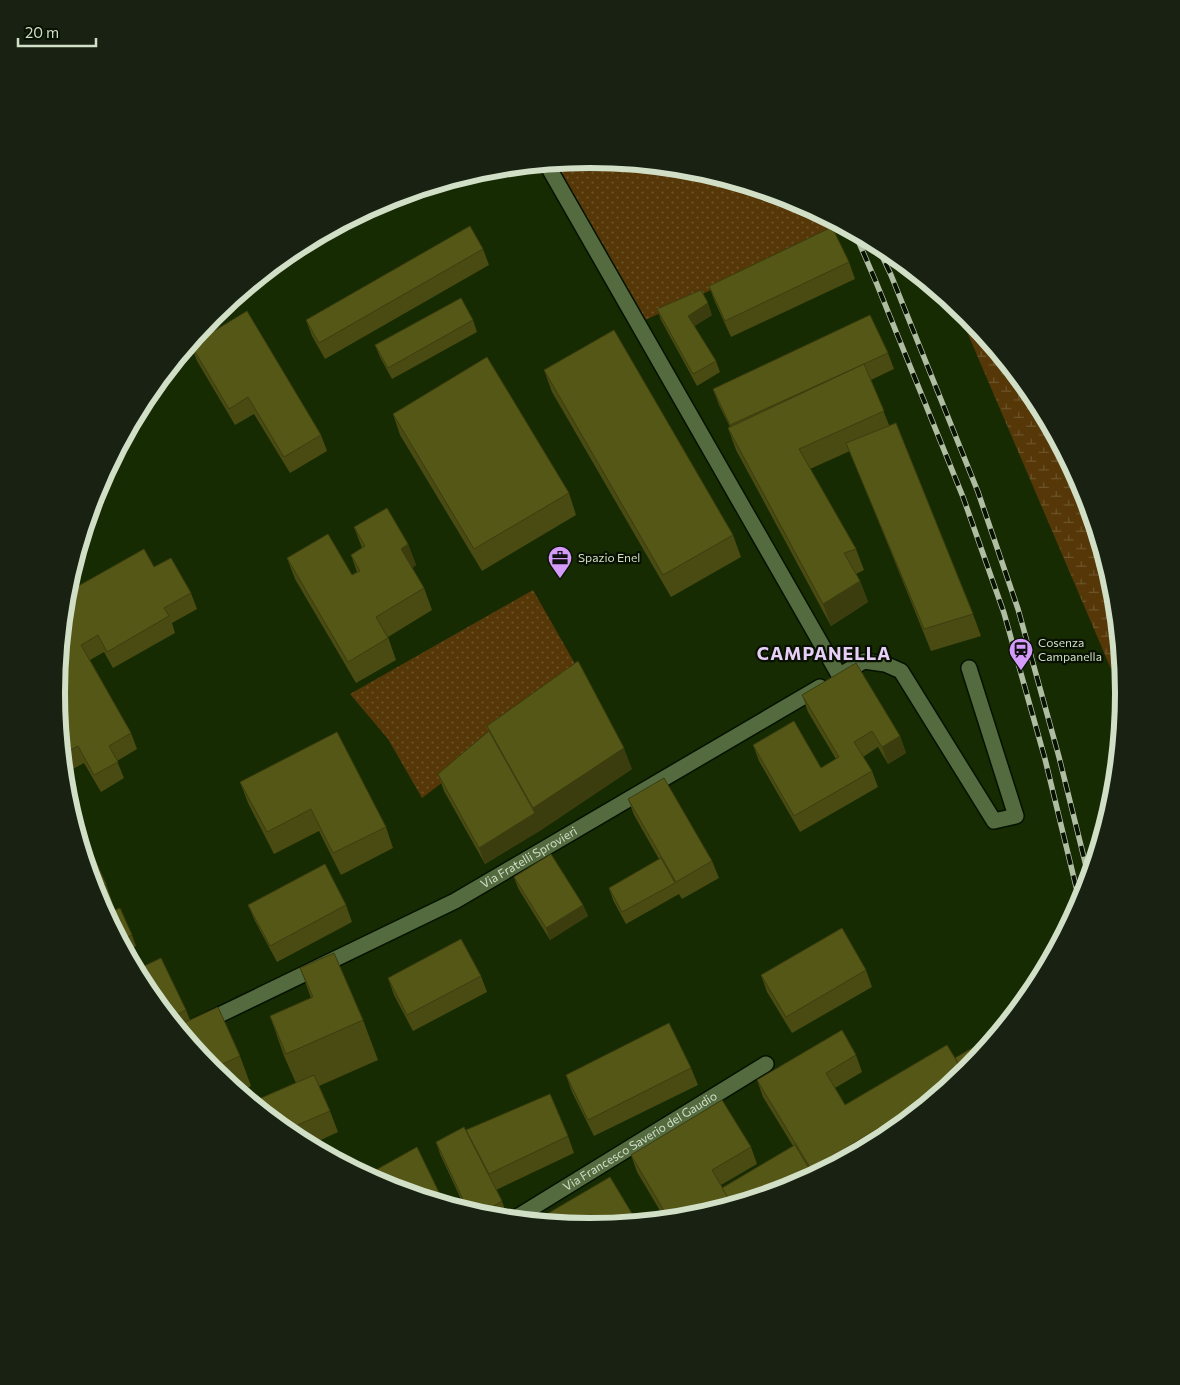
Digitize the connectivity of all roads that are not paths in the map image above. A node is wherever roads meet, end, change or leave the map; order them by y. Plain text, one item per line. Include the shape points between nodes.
1 (550, 170) edge
2 (969, 668) dead end
3 (839, 675) junction
4 (188, 1030) edge
5 (766, 1064) dead end
6 (523, 1213) edge

1 - 3 street
2 - 3 street, Via Fratelli Sprovieri via 1016,816 994,821 901,671 885,664 864,661
3 - 4 street, Via Fratelli Sprovieri via 455,901
5 - 6 street, Via Francesco Saverio del Gaudio

